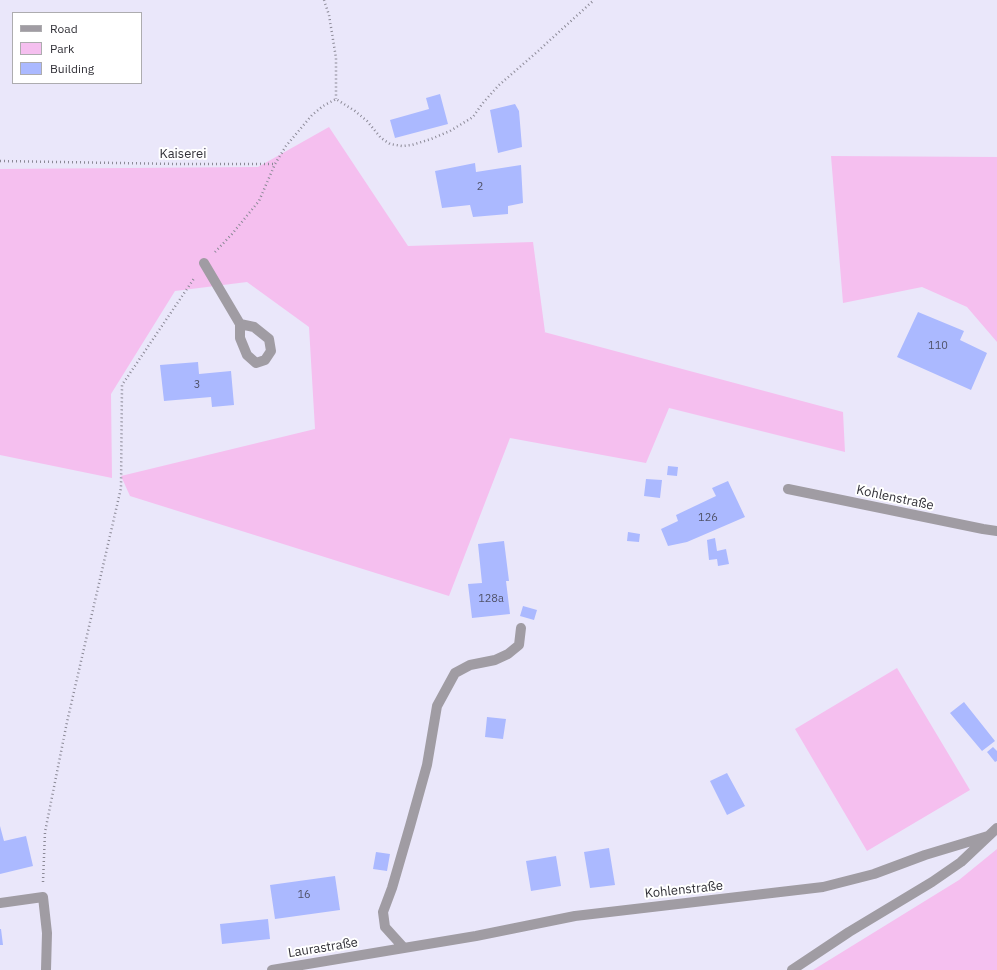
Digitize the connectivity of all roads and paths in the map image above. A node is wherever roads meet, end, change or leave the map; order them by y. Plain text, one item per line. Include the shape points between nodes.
1 (324, 0) edge
2 (594, 0) edge
3 (336, 98) junction
4 (0, 161) edge
5 (204, 263) dead end
6 (240, 324) dead end
7 (122, 385) dead end
8 (788, 490) dead end
9 (997, 531) edge
10 (521, 628) dead end
11 (997, 828) edge
12 (988, 836) junction
13 (43, 897) junction
14 (0, 903) edge
15 (404, 948) junction
16 (378, 952) joint
17 (46, 970) edge
18 (272, 970) edge
19 (792, 970) edge

1 - 3 path via 329,14 336,58
2 - 3 path via 498,86 473,117 431,139 412,145 390,144 381,138 367,121
3 - 4 path, Kaiserei via 312,115 286,146 275,164
5 - 6 street
7 - 13 path via 121,488 67,722 45,832
8 - 9 street, Kohlenstraße
10 - 15 street via 519,645 508,654 495,660 470,665 455,673 437,706 427,764 383,912 385,928
11 - 12 street, Kohlenstraße
12 - 15 street, Kohlenstraße via 925,854 874,874 823,887 575,916
12 - 19 street, Kohlenstraße via 961,862 932,882
13 - 14 street
13 - 17 street via 47,933
15 - 16 street, Kohlenstraße
16 - 18 street, Laurastraße

